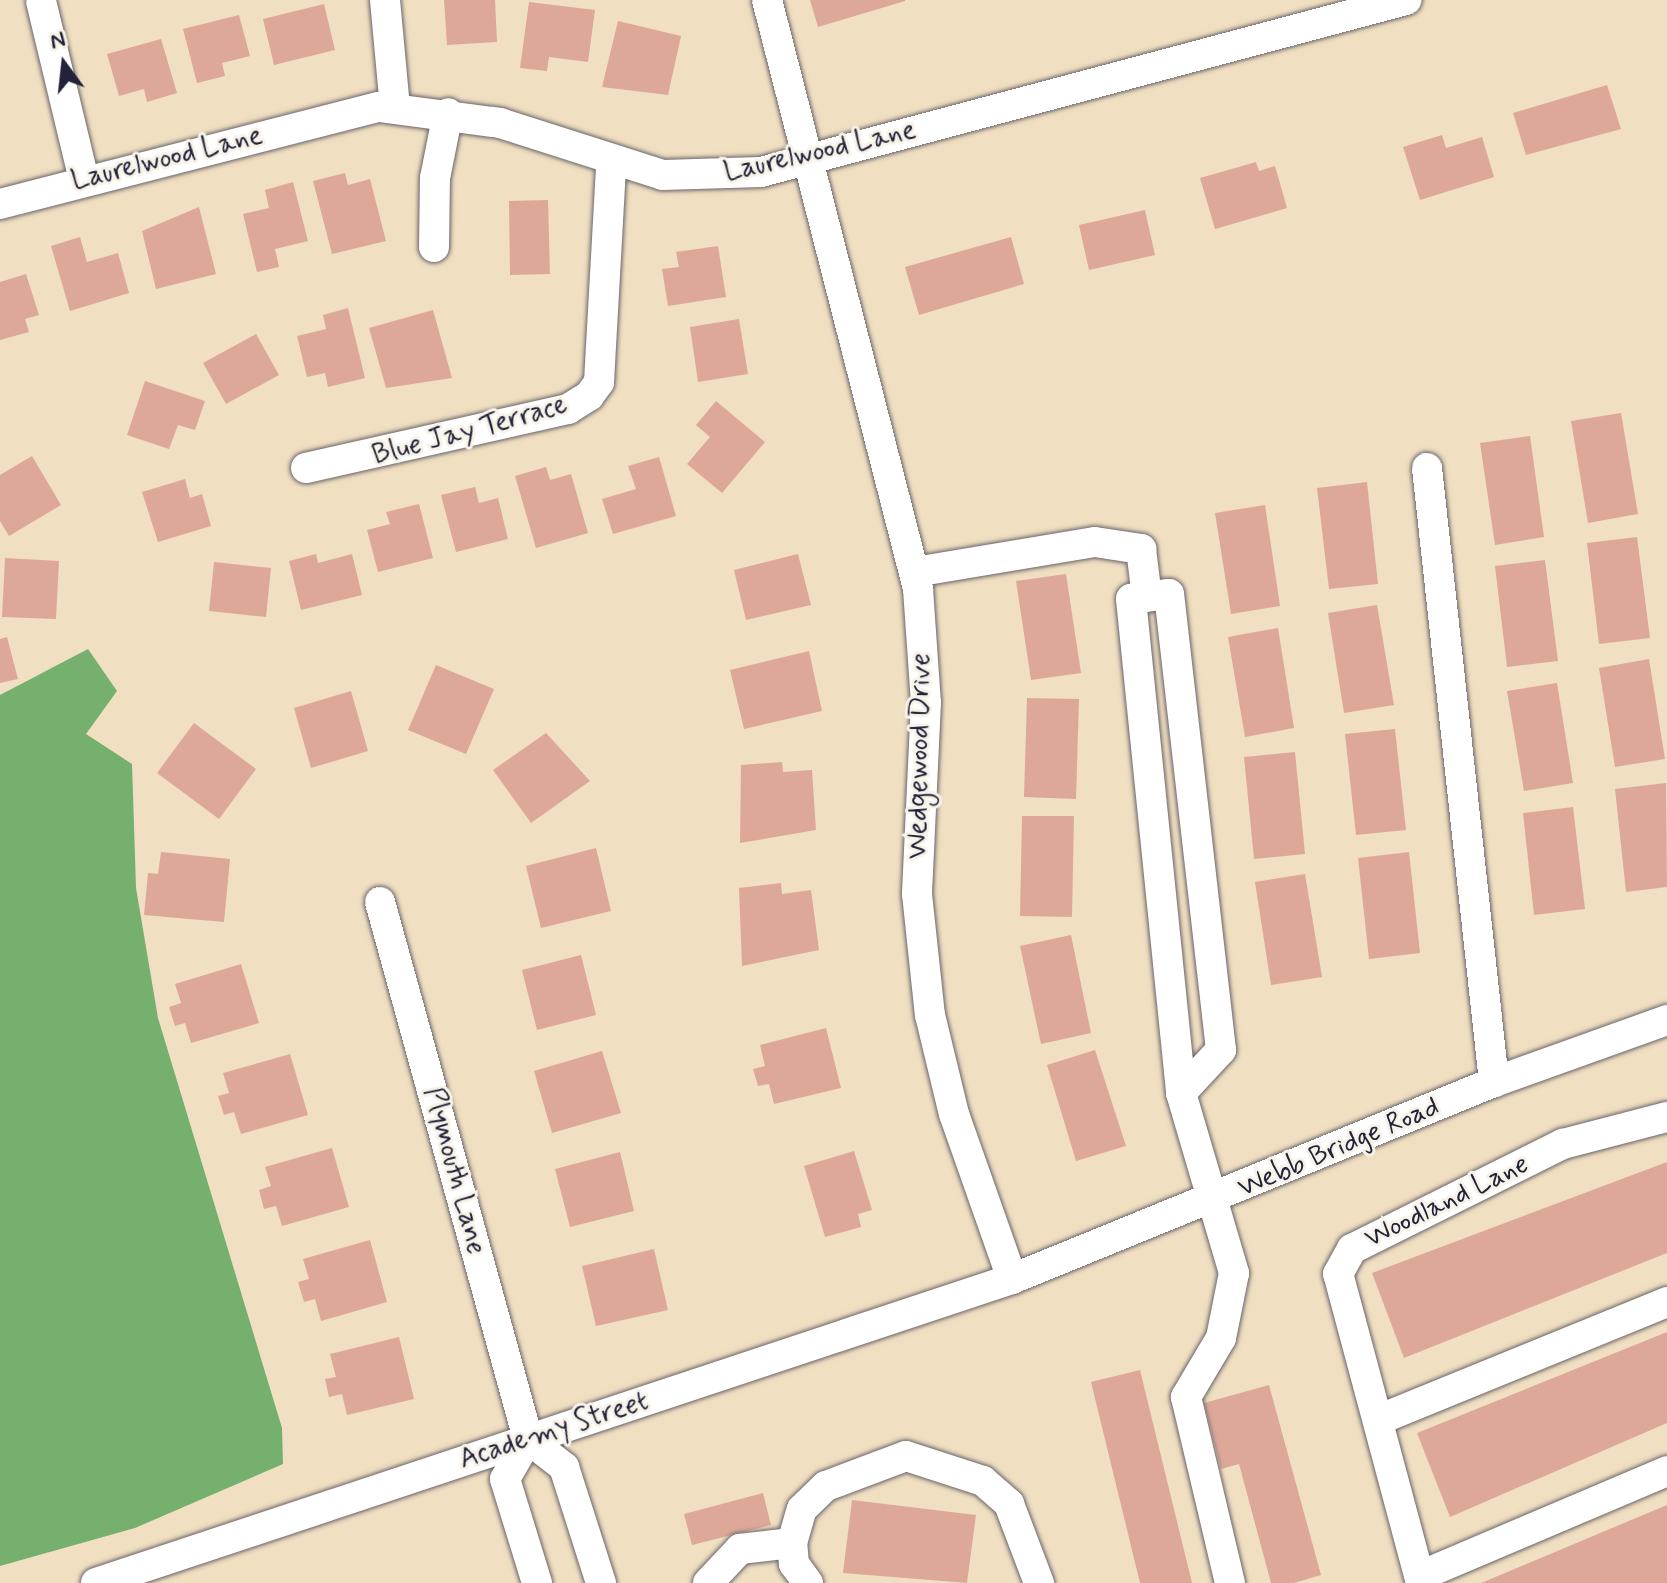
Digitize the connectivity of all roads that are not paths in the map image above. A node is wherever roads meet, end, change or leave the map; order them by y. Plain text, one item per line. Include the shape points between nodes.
1 (385, 0) edge
2 (767, 0) edge
3 (1406, 0) edge
4 (41, 1) edge
5 (395, 108) junction
6 (448, 113) junction
7 (809, 158) junction
8 (611, 164) junction
9 (84, 180) junction
10 (0, 204) edge
11 (434, 247) dead end
12 (306, 468) dead end
13 (1427, 468) dead end
14 (915, 572) junction
15 (1147, 597) junction
16 (380, 902) dead end
17 (1667, 1020) edge
18 (1494, 1082) junction
19 (1181, 1093) junction
20 (1667, 1117) edge
21 (1213, 1202) junction
22 (1012, 1279) junction
23 (1667, 1302) edge
24 (1378, 1420) junction
25 (528, 1439) junction
26 (1667, 1471) edge
27 (792, 1543) junction
28 (1421, 1580) edge
29 (96, 1583) edge
30 (537, 1583) edge
31 (601, 1583) edge
32 (708, 1583) edge
33 (808, 1583) edge
34 (1039, 1583) edge
35 (1230, 1583) edge

1 - 5 street
2 - 7 street, Wedgewood Drive
3 - 7 street, Laurelwood Lane
4 - 9 street
5 - 6 street, Laurelwood Lane
5 - 9 street, Laurelwood Lane
6 - 8 street, Laurelwood Lane via 500,123
6 - 11 street via 435,178
7 - 8 street, Laurelwood Lane via 712,177
7 - 14 street, Wedgewood Drive
8 - 12 street, Blue Jay Terrace via 611,388 568,409
9 - 10 street, Laurelwood Lane
13 - 18 street
14 - 15 street via 1095,542 1141,549
14 - 22 street, Wedgewood Drive via 926,702 917,894 930,1015 954,1114
15 - 19 street via 1131,599
15 - 19 street via 1169,594 1221,1050
16 - 25 street, Plymouth Lane
17 - 18 street, Webb Bridge Road
18 - 21 street, Webb Bridge Road
19 - 21 street
20 - 24 street, Woodland Lane via 1563,1144 1352,1249 1338,1274
21 - 22 street, Webb Bridge Road
21 - 35 street via 1234,1273 1233,1304 1186,1397
22 - 25 street, Academy Street
23 - 24 street
24 - 28 street, Woodland Lane
25 - 29 street, Academy Street
25 - 30 street via 505,1479
25 - 31 street via 564,1467
26 - 28 street
27 - 32 street via 740,1549
27 - 33 street via 794,1564
27 - 34 street via 802,1509 826,1486 881,1460 931,1459 983,1481 1009,1504

